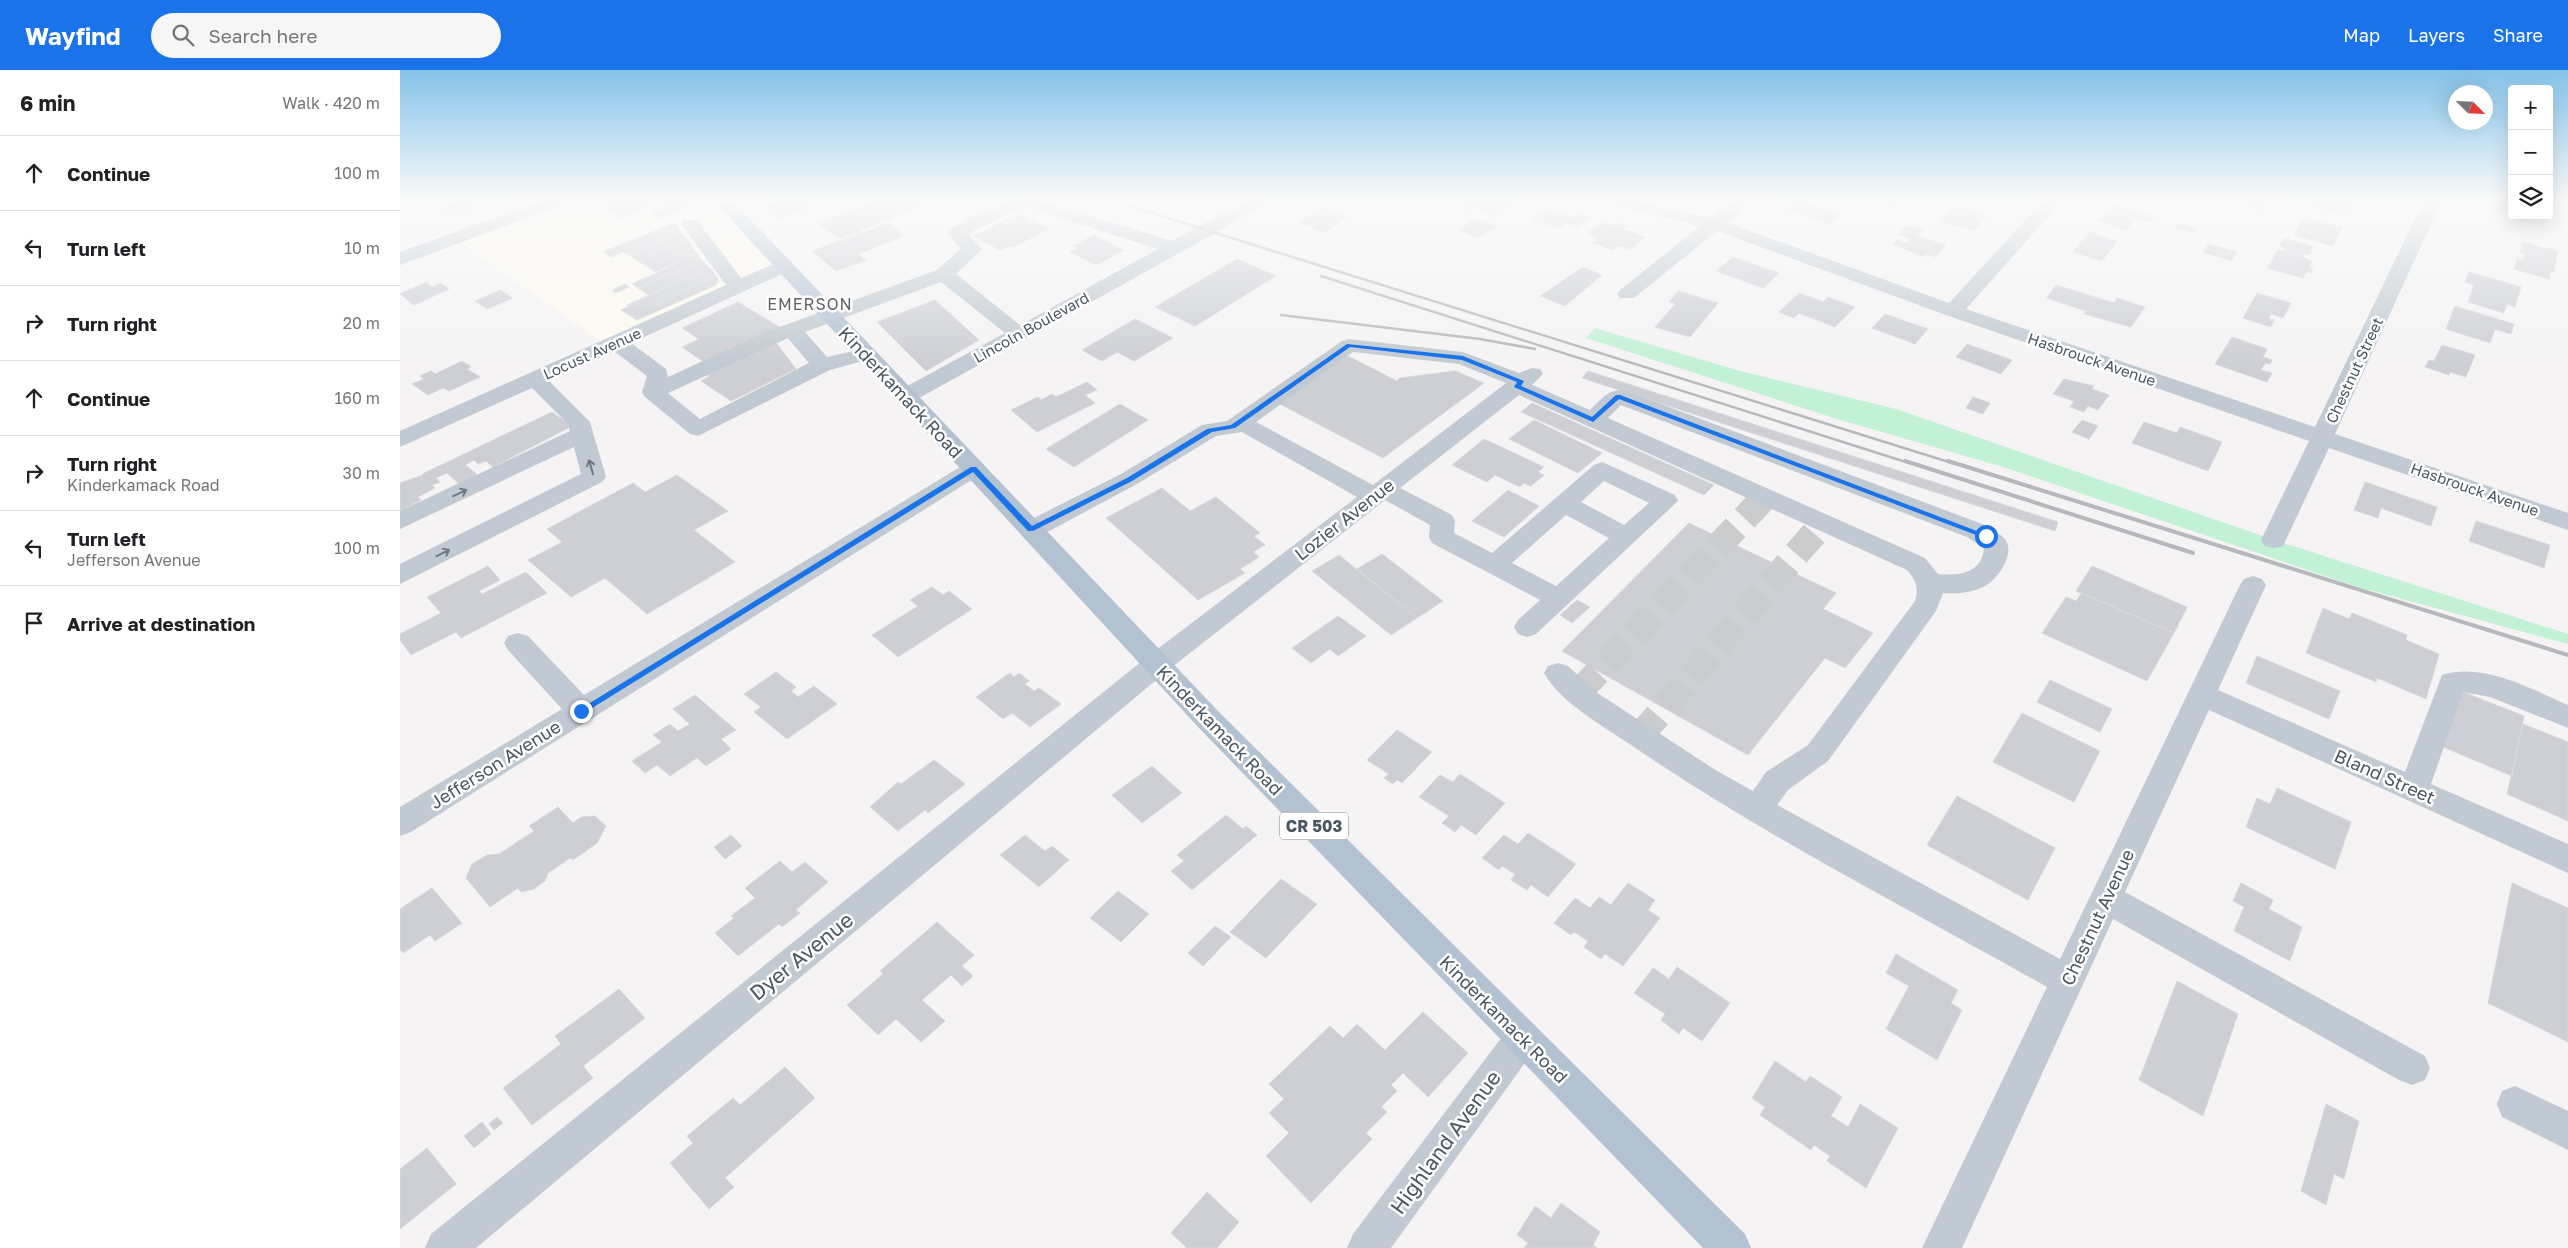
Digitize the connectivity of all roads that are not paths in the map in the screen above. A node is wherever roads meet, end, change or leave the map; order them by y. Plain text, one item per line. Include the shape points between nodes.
1 (714, 255) edge
2 (774, 255) edge
3 (965, 255) edge
4 (1161, 255) edge
5 (1676, 255) edge
6 (1799, 255) edge
7 (2004, 255) edge
8 (2408, 255) edge
9 (784, 266) junction
10 (944, 274) junction
11 (738, 287) junction
12 (1627, 294) dead end
13 (1953, 311) junction
14 (829, 315) junction
15 (792, 330) junction
16 (1019, 334) junction
17 (616, 342) junction
18 (866, 354) junction
19 (822, 365) junction
20 (535, 379) junction
21 (1523, 381) junction
22 (653, 392) junction
23 (906, 396) junction
24 (1593, 420) junction
25 (1233, 427) junction
26 (582, 434) junction
27 (2322, 436) junction
28 (400, 440) edge
29 (1734, 440) junction
30 (973, 469) junction
31 (1705, 470) junction
32 (1378, 493) junction
33 (1564, 504) junction
34 (400, 521) edge
35 (2568, 522) edge
36 (1031, 530) junction
37 (1627, 537) junction
38 (2274, 540) dead end
39 (1494, 565) junction
40 (400, 576) edge
41 (1931, 582) junction
42 (2252, 585) dead end
43 (1559, 599) junction
44 (1527, 627) dead end
45 (518, 643) dead end
46 (1157, 664) junction
47 (1558, 673) dead end
48 (2202, 694) junction
49 (581, 711) junction
50 (2568, 717) edge
51 (2414, 790) junction
52 (1757, 809) junction
53 (400, 823) edge
54 (2568, 859) edge
55 (2106, 898) junction
56 (2067, 981) junction
57 (1522, 1037) junction
58 (2412, 1068) dead end
59 (2515, 1104) dead end
60 (2568, 1131) edge
61 (445, 1248) edge
62 (1367, 1248) edge
63 (1731, 1248) edge
64 (1942, 1248) edge

1 - 11 street
2 - 9 main road, Kinderkamack Road / CR 503
3 - 10 street
4 - 16 street, Lincoln Boulevard
5 - 12 street
6 - 13 street, Hasbrouck Avenue
7 - 13 street
8 - 27 street, Chestnut Street
9 - 11 street, Locust Avenue
9 - 14 main road, Kinderkamack Road / CR 503
10 - 14 street
10 - 16 street
11 - 17 street, Locust Avenue
13 - 27 street, Hasbrouck Avenue
14 - 15 street
14 - 18 main road, Kinderkamack Road / CR 503
15 - 19 street
15 - 22 street
16 - 23 street, Lincoln Boulevard
17 - 20 street, Locust Avenue
17 - 22 street via 658,374
18 - 19 street
18 - 23 main road, Kinderkamack Road / CR 503
19 - 22 street via 698,429
20 - 26 street via 578,422
20 - 28 street, Locust Avenue
21 - 24 street
21 - 25 street via 1463,358 1349,346
21 - 32 street, Lozier Avenue
23 - 30 main road, Kinderkamack Road / CR 503
24 - 29 street via 1618,396
24 - 31 street
25 - 32 street via 1245,425
25 - 36 street via 1210,430 1129,479
34 -> 26 street
40 -> 26 street via 594,477
27 - 35 street, Hasbrouck Avenue
27 - 38 street, Chestnut Street
29 - 31 street
29 - 41 street via 1976,531 1995,544 1997,552 1981,578 1956,585
30 - 36 main road, Kinderkamack Road / CR 503
30 - 49 street, Jefferson Avenue
31 - 41 street via 1916,564
32 - 39 street via 1443,521 1441,537
32 - 46 street, Lozier Avenue
33 - 37 street
33 - 37 street via 1602,470 1666,501
33 - 39 street
36 - 46 main road, Kinderkamack Road / CR 503
37 - 43 street
39 - 43 street
41 - 52 street via 1927,604 1818,752 1777,781
42 - 48 street, Chestnut Avenue
43 - 44 street
45 - 49 street
46 - 57 main road, Kinderkamack Road / CR 503
46 - 61 street, Dyer Avenue
47 - 52 street via 1590,702 1706,780
48 - 51 street, Bland Street
48 - 55 street, Chestnut Avenue
49 - 53 street, Jefferson Avenue
50 - 51 street via 2486,685 2463,680 2452,682
51 - 54 street, Bland Street
52 - 56 street
55 - 56 street, Chestnut Avenue
55 - 58 street
56 - 64 street, Chestnut Avenue
57 - 62 street, Highland Avenue
57 - 63 main road, Kinderkamack Road / CR 503
59 - 60 street

